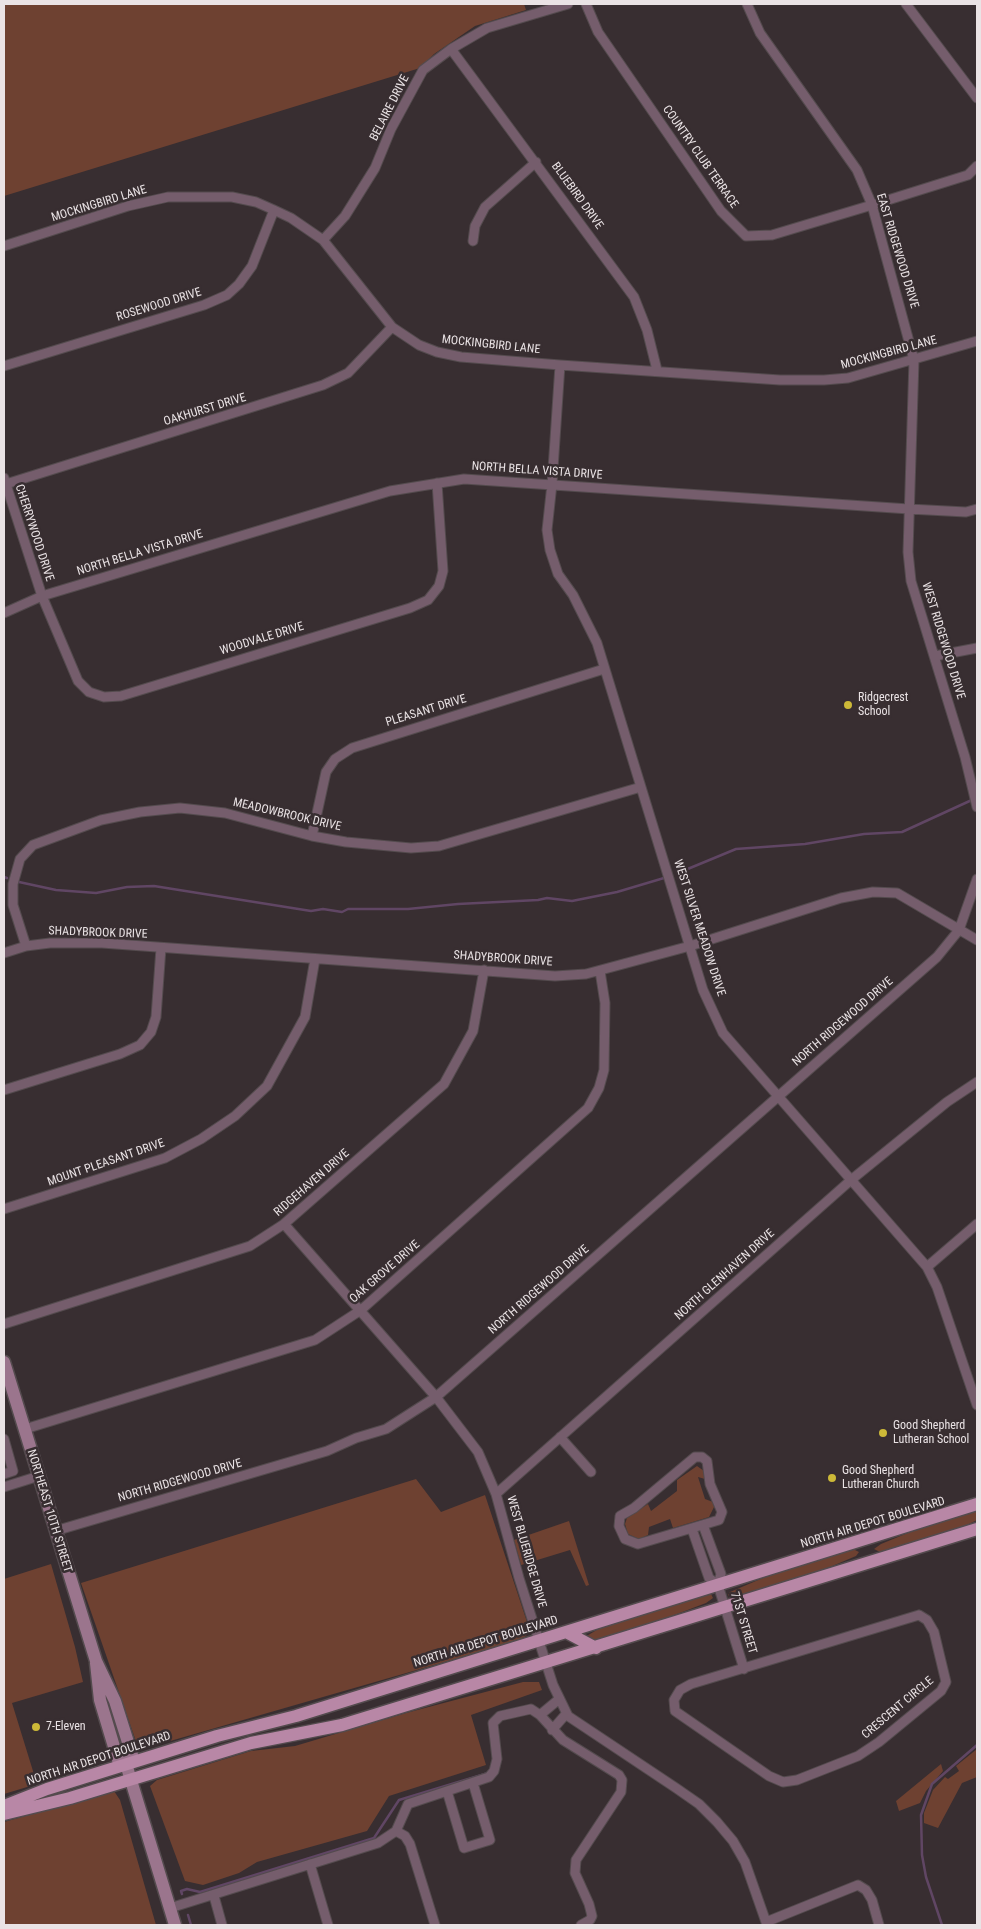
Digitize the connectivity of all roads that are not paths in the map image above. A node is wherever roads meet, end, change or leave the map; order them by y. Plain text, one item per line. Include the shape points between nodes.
1 (568, 4) edge
2 (586, 4) edge
3 (746, 4) edge
4 (906, 4) edge
5 (451, 49) junction
6 (977, 98) edge
7 (536, 162) junction
8 (977, 166) edge
9 (872, 205) junction
10 (274, 210) junction
11 (323, 240) junction
12 (473, 241) dead end
13 (4, 246) edge
14 (392, 326) junction
15 (977, 341) edge
16 (914, 360) junction
17 (560, 365) junction
18 (4, 366) edge
19 (658, 370) junction
20 (5, 481) edge
21 (438, 483) junction
22 (552, 484) junction
23 (977, 509) edge
24 (909, 510) junction
25 (42, 596) junction
26 (4, 613) edge
27 (977, 648) edge
28 (935, 656) junction
29 (604, 669) junction
30 (641, 787) junction
31 (977, 807) edge
32 (312, 836) junction
33 (977, 879) edge
34 (959, 930) junction
35 (977, 940) edge
36 (26, 946) junction
37 (690, 946) junction
38 (161, 948) junction
39 (4, 953) edge
40 (315, 959) junction
41 (484, 970) junction
42 (600, 971) junction
43 (977, 1082) edge
44 (4, 1090) edge
45 (777, 1096) junction
46 (851, 1180) junction
47 (4, 1209) edge
48 (284, 1224) junction
49 (977, 1224) edge
50 (927, 1267) junction
51 (361, 1310) junction
52 (4, 1324) edge
53 (4, 1362) edge
54 (436, 1397) junction
55 (977, 1405) edge
56 (24, 1429) junction
57 (560, 1438) junction
58 (4, 1439) edge
59 (590, 1472) dead end
60 (4, 1474) edge
61 (39, 1476) junction
62 (4, 1487) edge
63 (496, 1494) junction
64 (977, 1504) edge
65 (703, 1525) junction
66 (692, 1528) junction
67 (977, 1529) edge
68 (56, 1531) junction
69 (863, 1540) junction
70 (870, 1562) junction
71 (718, 1586) junction
72 (725, 1608) junction
73 (566, 1632) junction
74 (540, 1641) junction
75 (596, 1648) junction
76 (546, 1663) junction
77 (744, 1669) junction
78 (558, 1700) junction
79 (336, 1704) junction
80 (566, 1714) junction
81 (540, 1715) junction
82 (342, 1725) junction
83 (552, 1730) junction
84 (126, 1764) junction
85 (131, 1780) junction
86 (473, 1783) junction
87 (448, 1791) junction
88 (4, 1806) edge
89 (4, 1814) edge
90 (396, 1830) junction
91 (310, 1864) junction
92 (214, 1896) junction
93 (170, 1908) junction
94 (767, 1923) edge
95 (175, 1925) edge
96 (222, 1925) edge
97 (328, 1925) edge
98 (435, 1925) edge
99 (581, 1925) edge
100 (879, 1925) edge

1 - 5 street, BELAIRE DRIVE via 487,28
2 - 9 street, COUNTRY CLUB TERRACE via 598,32 704,187 721,211 746,236 772,235
3 - 9 street, EAST RIDGEWOOD DRIVE via 760,32 857,170
4 - 6 street
5 - 7 street, BLUEBIRD DRIVE
5 - 11 street, BELAIRE DRIVE via 423,70 391,129 375,168 345,216
7 - 12 street via 486,207 475,226
7 - 19 street, BLUEBIRD DRIVE via 634,297
8 - 9 street via 968,175
9 - 16 street, EAST RIDGEWOOD DRIVE
10 - 11 street, MOCKINGBIRD LANE
10 - 13 street, MOCKINGBIRD LANE via 232,197 168,197 128,206
10 - 18 street, ROSEWOOD DRIVE via 252,266 227,295 204,305
11 - 14 street, MOCKINGBIRD LANE
14 - 17 street, MOCKINGBIRD LANE via 418,345 437,352
14 - 20 street, OAKHURST DRIVE via 348,373 323,385
15 - 16 street, MOCKINGBIRD LANE
16 - 19 street, MOCKINGBIRD LANE via 848,378 824,380 780,380
16 - 24 street, EAST RIDGEWOOD DRIVE
17 - 19 street, MOCKINGBIRD LANE
17 - 22 street, WEST SILVER MEADOW DRIVE
20 - 25 street, CHERRYWOOD DRIVE
21 - 22 street, NORTH BELLA VISTA DRIVE via 464,479
21 - 25 street, NORTH BELLA VISTA DRIVE via 390,491
21 - 25 street, WOODVALE DRIVE via 443,571 439,586 428,600 121,696 104,697 89,692 78,681
22 - 24 street, NORTH BELLA VISTA DRIVE
22 - 29 street, WEST SILVER MEADOW DRIVE via 547,530 550,550 558,574 587,620
23 - 24 street, NORTH BELLA VISTA DRIVE via 966,512
24 - 28 street, WEST RIDGEWOOD DRIVE via 911,581
25 - 26 street, NORTH BELLA VISTA DRIVE
27 - 28 street
28 - 31 street, WEST RIDGEWOOD DRIVE
29 - 30 street, WEST SILVER MEADOW DRIVE
29 - 32 street, PLEASANT DRIVE via 352,748 335,759 326,772
30 - 32 street, MEADOWBROOK DRIVE via 439,846 411,848
30 - 37 street, WEST SILVER MEADOW DRIVE
32 - 36 street, MEADOWBROOK DRIVE via 225,813 180,808 101,820 59,834 33,845 20,859 13,884 13,905
33 - 34 street
34 - 35 street, SHADYBROOK DRIVE
34 - 37 street, SHADYBROOK DRIVE via 896,893 873,892 841,898
34 - 45 street, NORTH RIDGEWOOD DRIVE via 937,957
36 - 38 street, SHADYBROOK DRIVE via 102,943
36 - 39 street, SHADYBROOK DRIVE
37 - 42 street, SHADYBROOK DRIVE
37 - 45 street, WEST SILVER MEADOW DRIVE via 703,990 723,1033
38 - 40 street, SHADYBROOK DRIVE
38 - 44 street via 156,1017 151,1032 140,1044 120,1054
40 - 41 street, SHADYBROOK DRIVE
40 - 47 street, MOUNT PLEASANT DRIVE via 305,1017 267,1086 235,1116 165,1158
41 - 42 street, SHADYBROOK DRIVE via 555,976
41 - 48 street, RIDGEHAVEN DRIVE via 474,1031 444,1084
42 - 51 street, OAK GROVE DRIVE via 605,1003 604,1070 588,1108
43 - 46 street, NORTH GLENHAVEN DRIVE
45 - 46 street, WEST SILVER MEADOW DRIVE
45 - 54 street, NORTH RIDGEWOOD DRIVE
46 - 50 street, WEST SILVER MEADOW DRIVE
46 - 57 street, NORTH GLENHAVEN DRIVE
48 - 51 street, WEST BLUERIDGE DRIVE
48 - 52 street, RIDGEHAVEN DRIVE via 250,1246
49 - 50 street
50 - 55 street, WEST SILVER MEADOW DRIVE via 937,1287
51 - 54 street, WEST BLUERIDGE DRIVE
51 - 56 street, OAK GROVE DRIVE via 315,1340
53 - 56 main road, NORTHEAST 10TH STREET
54 - 63 street, WEST BLUERIDGE DRIVE via 478,1452
54 - 68 street, NORTH RIDGEWOOD DRIVE via 386,1429 327,1451
56 - 61 main road, NORTHEAST 10TH STREET
57 - 59 street
57 - 63 street, NORTH GLENHAVEN DRIVE
58 - 60 street via 13,1471
61 - 62 street
61 - 68 main road, NORTHEAST 10TH STREET
63 - 74 street, WEST BLUERIDGE DRIVE
64 - 69 main road, NORTH AIR DEPOT BOULEVARD
65 - 66 street
65 - 66 street via 719,1520 722,1512 702,1457 689,1461 618,1520 625,1539 638,1544
65 - 71 street via 721,1574
66 - 71 street via 709,1578
67 - 70 main road
68 - 84 main road, NORTHEAST 10TH STREET via 96,1661 115,1701 132,1755
69 - 70 main road
69 - 71 main road, NORTH AIR DEPOT BOULEVARD
70 - 72 main road
71 - 72 street, 71ST STREET
71 - 73 main road, NORTH AIR DEPOT BOULEVARD
72 - 75 main road
72 - 77 street, 71ST STREET
73 - 74 main road, NORTH AIR DEPOT BOULEVARD
73 - 75 main road
74 - 76 street, WEST BLUERIDGE DRIVE
74 - 79 main road, NORTH AIR DEPOT BOULEVARD
75 - 76 main road
76 - 78 street, WEST BLUERIDGE DRIVE
76 - 82 main road
77 - 77 street, CRESCENT CIRCLE via 919,1615 927,1620 934,1632 946,1682 931,1700 858,1756 797,1780 783,1782 769,1776 675,1711 674,1700 680,1690
78 - 80 street, WEST BLUERIDGE DRIVE
78 - 81 street
79 - 82 main road
79 - 84 main road, NORTH AIR DEPOT BOULEVARD
80 - 83 street
80 - 94 street, WEST BLUERIDGE DRIVE via 684,1793 717,1822 745,1862
81 - 83 street
81 - 86 street via 531,1709 500,1716 493,1723 497,1759 494,1772
82 - 85 main road via 251,1743
83 - 99 street via 622,1780 621,1792 576,1860 575,1873 592,1916
84 - 85 main road, NORTHEAST 10TH STREET
84 - 88 main road, NORTH AIR DEPOT BOULEVARD
85 - 89 main road
85 - 93 main road, NORTHEAST 10TH STREET
86 - 87 street
86 - 87 street via 490,1840 464,1848
87 - 90 street via 408,1804
90 - 91 street via 378,1843
90 - 98 street via 410,1844
91 - 92 street
91 - 97 street
92 - 93 street
92 - 96 street
93 - 95 main road, NORTHEAST 10TH STREET
94 - 100 street via 858,1885 872,1900

